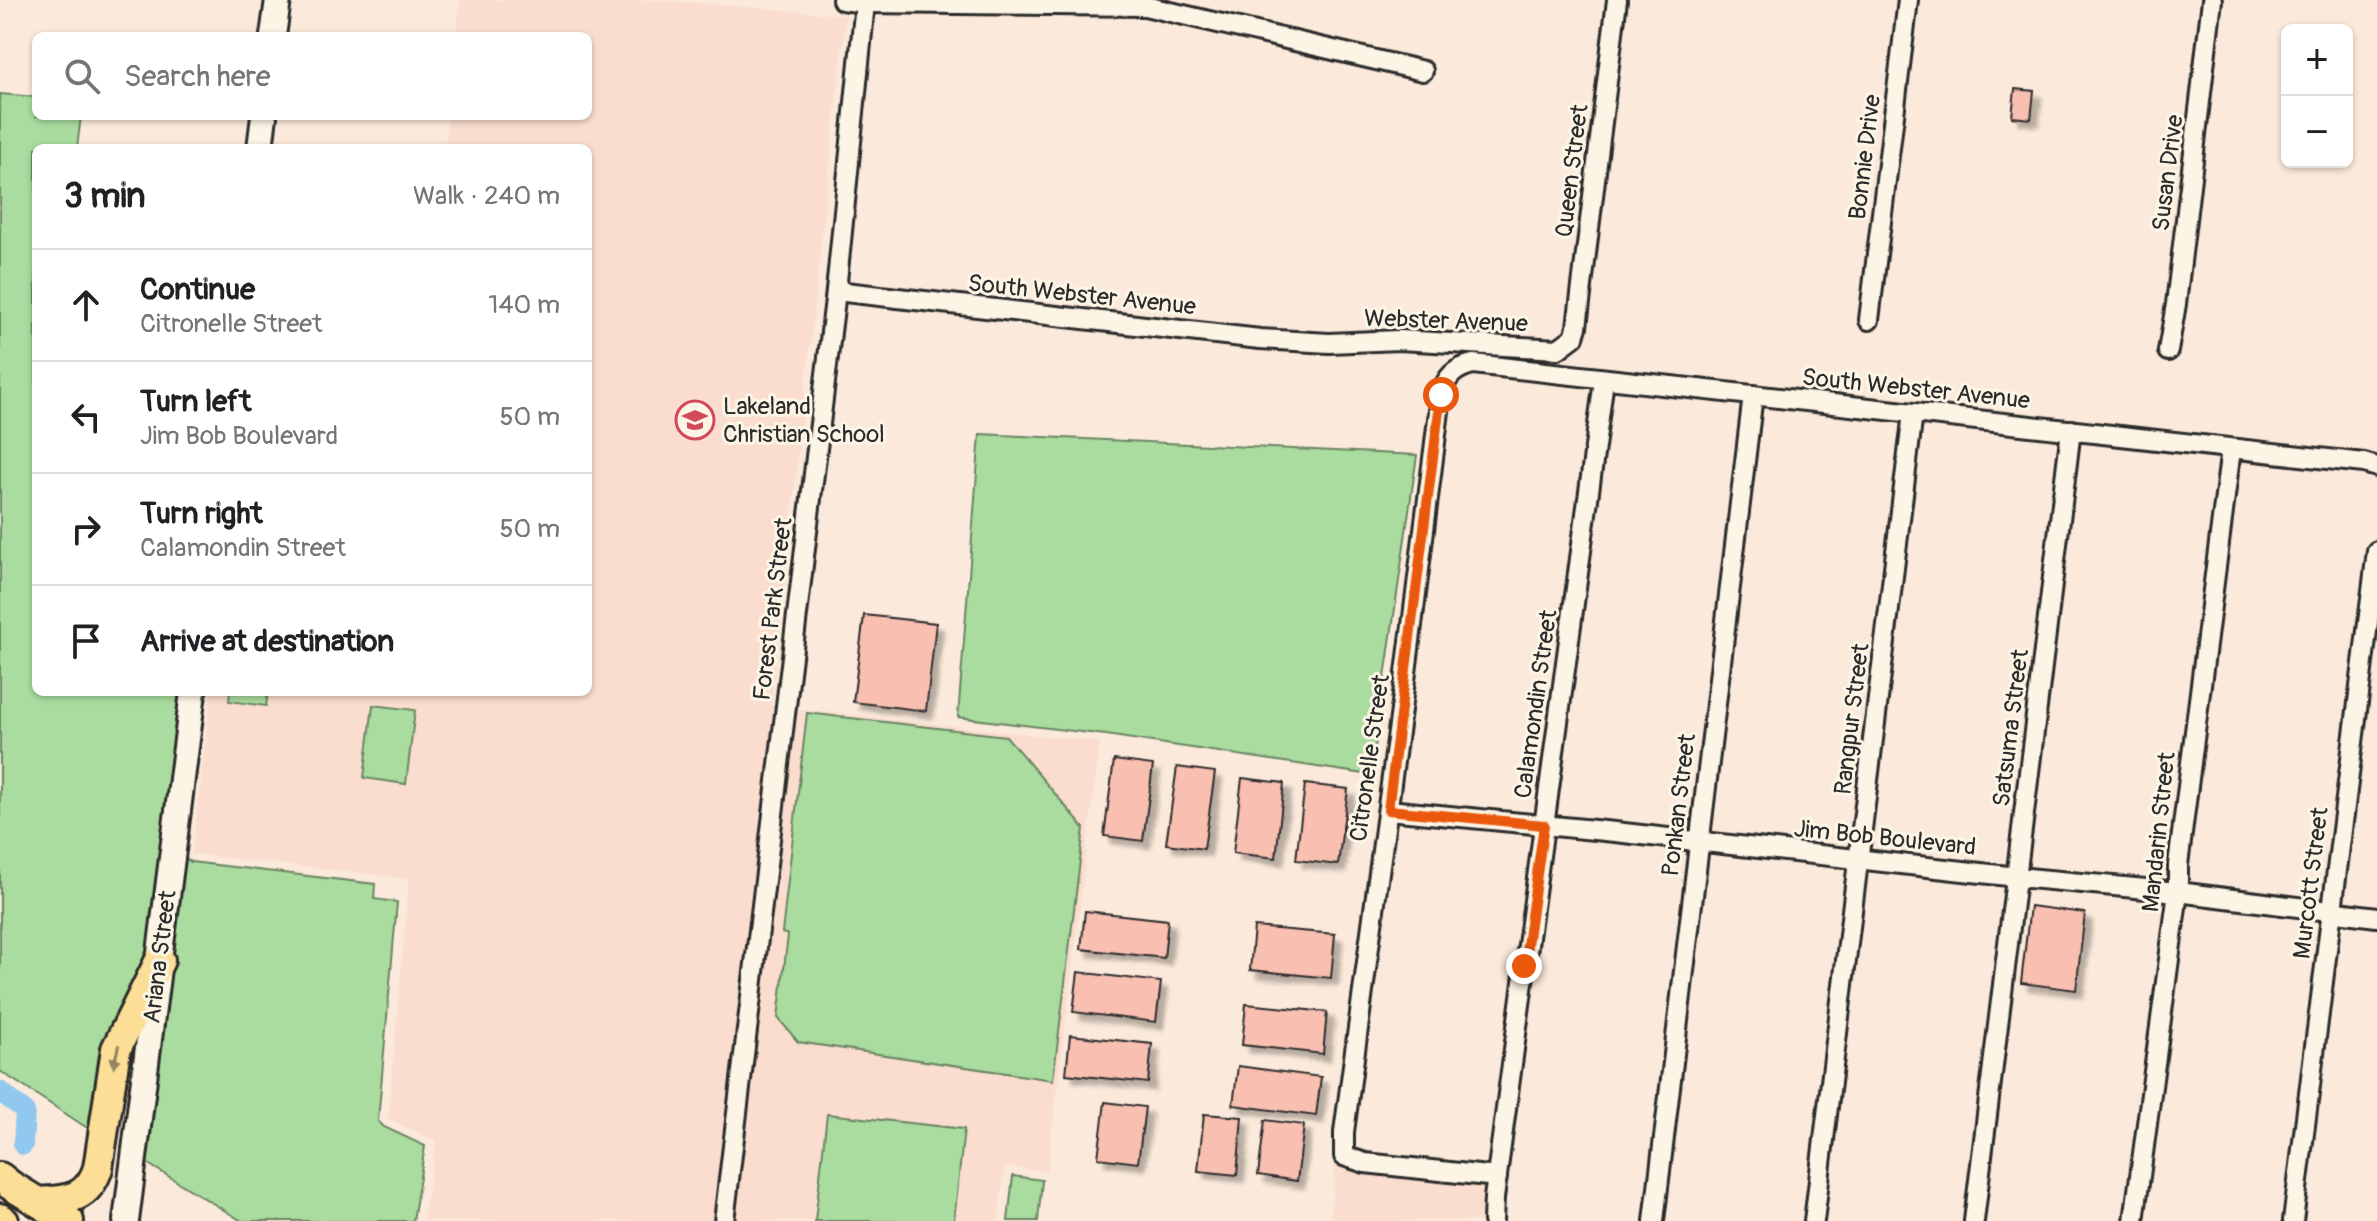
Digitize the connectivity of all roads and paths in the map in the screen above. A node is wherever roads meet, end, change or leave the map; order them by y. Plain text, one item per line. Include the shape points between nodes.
1 (278, 0) edge
2 (842, 0) edge
3 (1617, 0) edge
4 (1908, 0) edge
5 (2212, 0) edge
6 (865, 3) junction
7 (274, 32) edge
8 (1423, 71) dead end
9 (264, 120) edge
10 (260, 144) edge
11 (836, 291) junction
12 (1869, 320) dead end
13 (1323, 343) joint
14 (1566, 344) joint
15 (2168, 351) dead end
16 (1452, 373) joint
17 (1604, 380) junction
18 (1753, 395) junction
19 (1913, 413) junction
20 (2071, 430) junction
21 (2231, 449) junction
22 (2377, 467) edge
23 (2377, 551) edge
24 (193, 696) edge
25 (1388, 810) junction
26 (1544, 825) junction
27 (1700, 842) junction
28 (1859, 860) junction
29 (2017, 877) junction
30 (2178, 892) junction
31 (2331, 911) junction
32 (2377, 917) edge
33 (160, 960) junction
34 (0, 1177) edge
35 (1497, 1177) junction
36 (38, 1202) junction
37 (69, 1221) edge
38 (126, 1221) edge
39 (724, 1221) edge
40 (1493, 1221) edge
41 (1654, 1221) edge
42 (1814, 1221) edge
43 (1974, 1221) edge
44 (2134, 1221) edge
45 (2293, 1221) edge

1 - 7 street
2 - 6 street
3 - 14 street, Queen Street via 1577,327
4 - 12 street, Bonnie Drive
5 - 15 street, Susan Drive
6 - 8 street via 1145,6
6 - 11 street, Forest Park Street
9 - 10 street
11 - 13 street, South Webster Avenue
11 - 39 street, Forest Park Street
13 - 14 street, Webster Avenue via 1399,340 1550,350
16 - 17 street, South Webster Avenue via 1473,364
16 - 25 street, Citronelle Street via 1441,395
17 - 18 street, South Webster Avenue
17 - 26 street, Calamondin Street
18 - 19 street, South Webster Avenue
18 - 27 street, Ponkan Street
19 - 20 street, South Webster Avenue
19 - 28 street, Rangpur Street
20 - 21 street, South Webster Avenue
20 - 29 street, Satsuma Street
21 - 22 street, South Webster Avenue
21 - 30 street, Mandarin Street
23 - 31 street, Murcott Street
24 - 33 street, Ariana Street
25 - 26 street, Jim Bob Boulevard
25 - 35 street, Citronelle Street via 1344,1156 1365,1163
26 - 27 street, Jim Bob Boulevard
26 - 35 street, Calamondin Street
27 - 28 street, Jim Bob Boulevard
27 - 41 street, Ponkan Street
28 - 29 street, Jim Bob Boulevard
28 - 42 street, Rangpur Street
29 - 30 street, Jim Bob Boulevard
29 - 43 street, Satsuma Street
30 - 31 street, Jim Bob Boulevard
30 - 44 street, Mandarin Street
31 - 32 street, Jim Bob Boulevard
31 - 45 street, Murcott Street
33 -> 36 main road via 116,1049 94,1180 75,1197
33 - 38 street, Ariana Street
34 - 36 main road
35 - 40 street, Calamondin Street
36 - 37 main road

